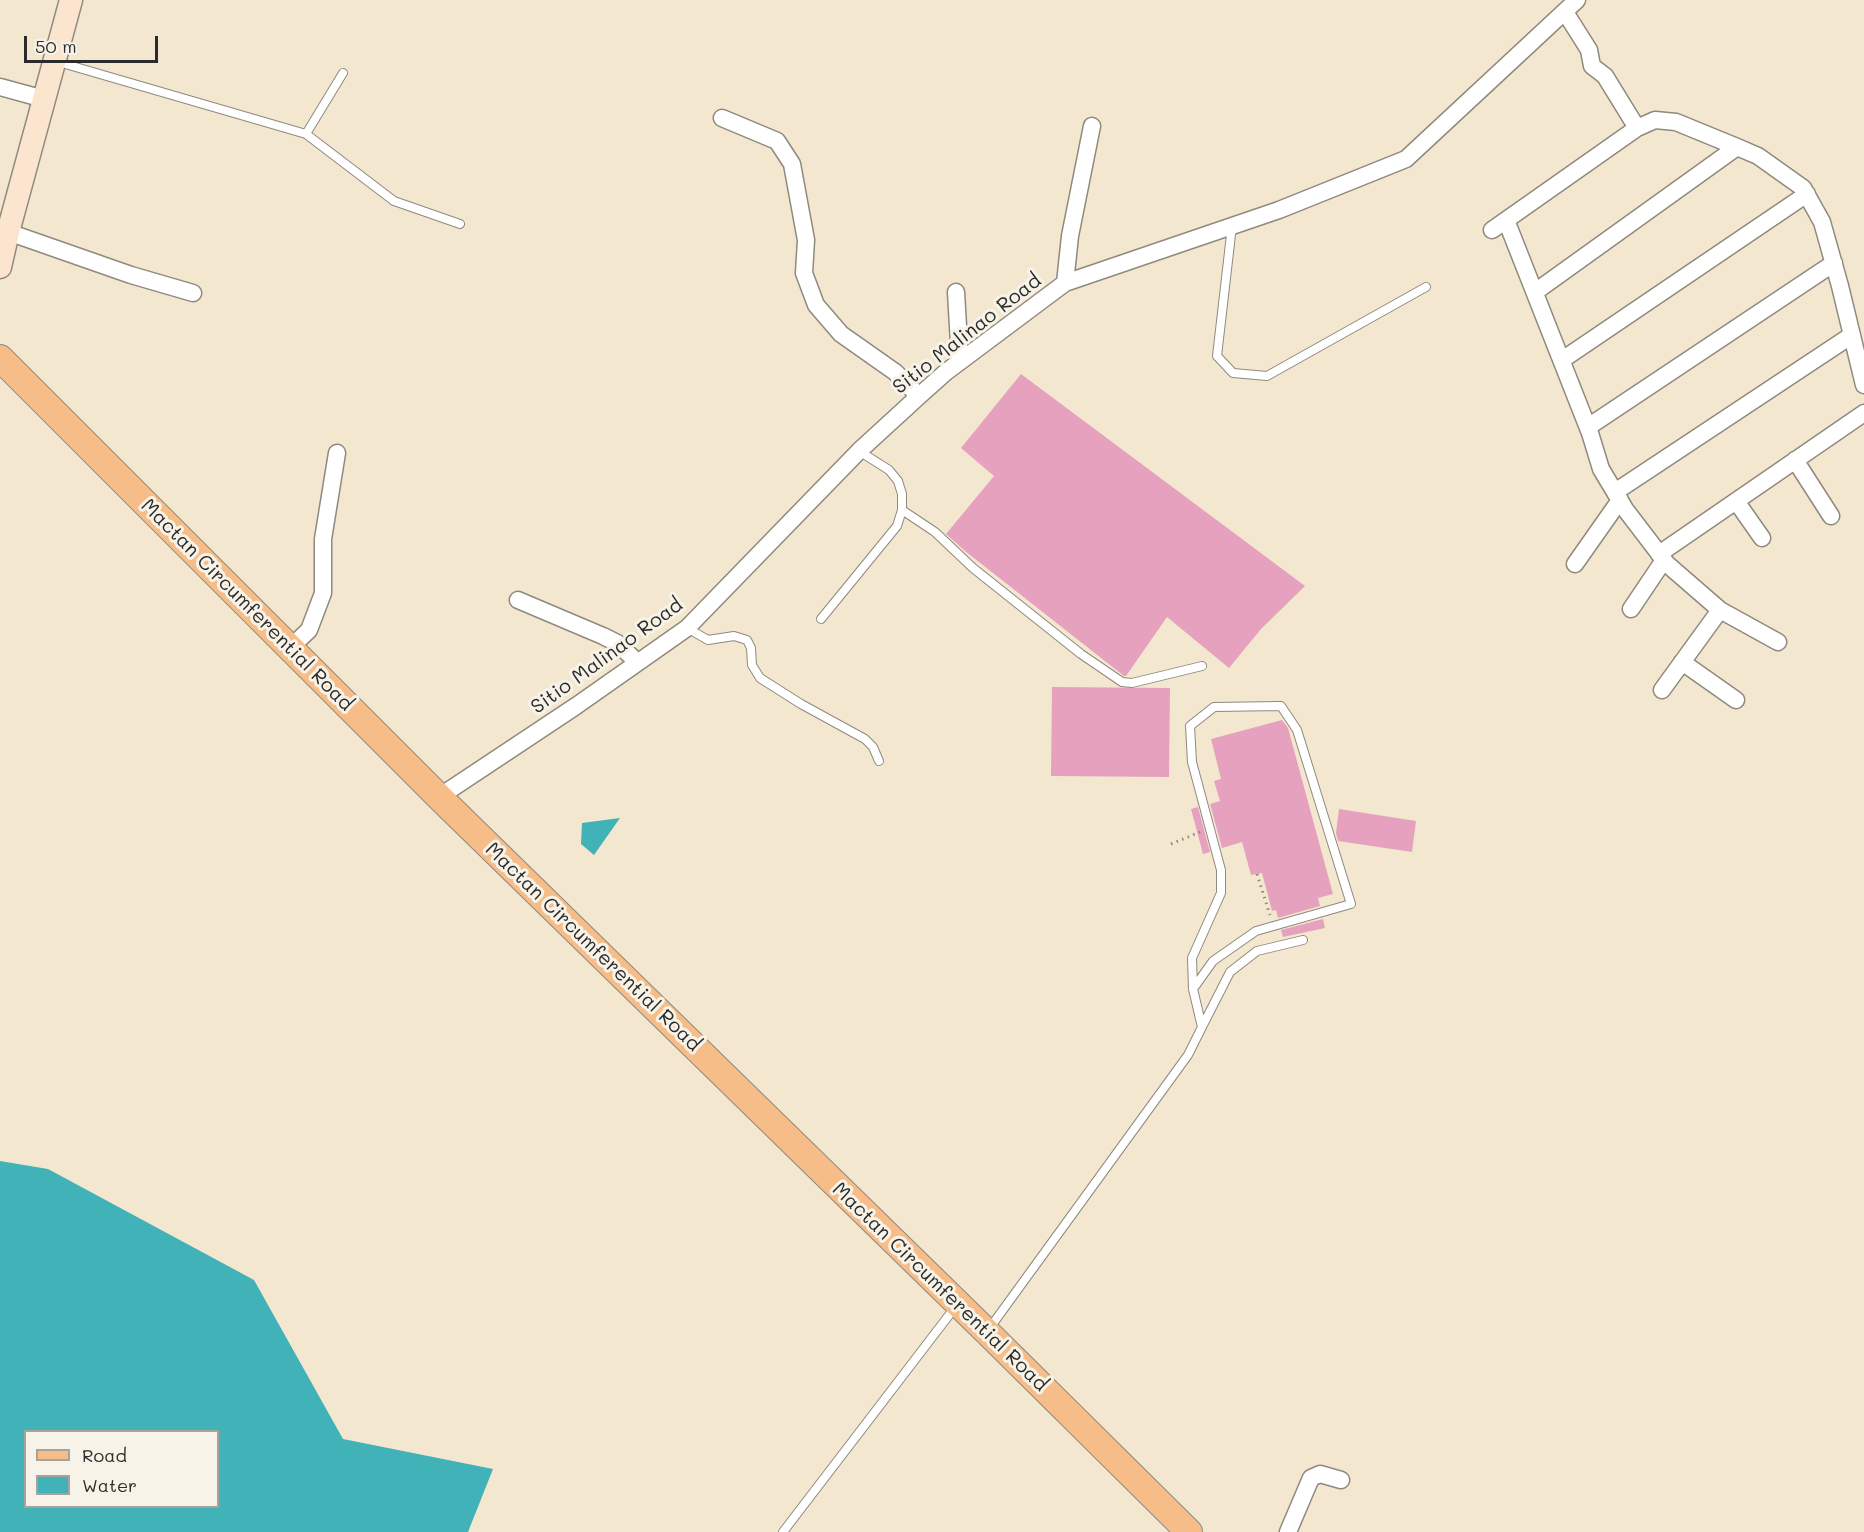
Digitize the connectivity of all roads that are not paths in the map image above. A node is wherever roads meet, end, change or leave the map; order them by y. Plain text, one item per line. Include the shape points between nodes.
1 (70, 0) edge
2 (1571, 6) edge
3 (54, 61) junction
4 (343, 73) dead end
5 (0, 87) edge
6 (44, 99) junction
7 (722, 118) dead end
8 (1092, 126) dead end
9 (1637, 128) junction
10 (306, 134) junction
11 (1737, 147) junction
12 (1807, 194) junction
13 (1506, 220) junction
14 (460, 224) dead end
15 (1232, 226) junction
16 (1492, 230) dead end
17 (8, 232) junction
18 (1834, 263) junction
19 (0, 267) edge
20 (1065, 283) junction
21 (1426, 288) dead end
22 (956, 292) dead end
23 (1534, 292) junction
24 (193, 293) dead end
25 (1852, 335) junction
26 (0, 358) edge
27 (1562, 360) junction
28 (960, 361) junction
29 (1864, 385) edge
30 (920, 396) junction
31 (1864, 413) edge
32 (1588, 427) junction
33 (859, 451) junction
34 (337, 453) dead end
35 (1795, 460) junction
36 (1617, 496) junction
37 (1736, 501) junction
38 (902, 510) junction
39 (1831, 516) dead end
40 (1762, 538) dead end
41 (1661, 557) junction
42 (1575, 564) dead end
43 (518, 600) dead end
44 (1631, 609) dead end
45 (1720, 610) junction
46 (821, 619) dead end
47 (687, 628) junction
48 (1778, 642) dead end
49 (290, 648) junction
50 (637, 662) junction
51 (1682, 662) junction
52 (1202, 666) dead end
53 (1662, 690) dead end
54 (1736, 700) dead end
55 (879, 760) dead end
56 (439, 797) junction
57 (1303, 940) dead end
58 (1193, 989) junction
59 (1202, 1027) junction
60 (958, 1303) junction
61 (987, 1332) junction
62 (1341, 1480) dead end
63 (783, 1532) edge
64 (1189, 1532) edge
65 (1288, 1532) edge

1 - 3 street
2 - 9 street via 1592,66 1605,76
2 - 15 street, Sitio Malinao Road via 1406,159
3 - 6 street
3 - 10 lane
4 - 10 lane
5 - 6 street
6 - 17 street
7 - 30 street via 777,141 792,164 806,240 804,273 816,306 841,334 895,372
8 - 20 street via 1070,236
9 - 11 street via 1655,120 1676,122
9 - 13 street
10 - 14 lane via 394,201
11 - 12 street via 1758,156
11 - 23 street
12 - 18 street via 1822,222
12 - 27 street
13 - 16 street
13 - 23 street
15 - 20 street, Sitio Malinao Road
15 - 21 lane via 1217,356 1233,373 1267,376
17 - 19 street
17 - 24 street
18 - 25 street
18 - 32 street
20 - 28 street, Sitio Malinao Road
22 - 28 street
23 - 27 street
25 - 29 street
25 - 36 street
26 - 49 main road, Mactan Circumferential Road
27 - 32 street
28 - 30 street, Sitio Malinao Road
30 - 33 street, Sitio Malinao Road
31 - 35 street
32 - 36 street via 1601,469
33 - 38 lane via 889,470 898,481
33 - 47 street, Sitio Malinao Road
34 - 49 street via 322,539 323,593 309,630
35 - 37 street
35 - 39 street
36 - 41 street
36 - 42 street
37 - 40 street
37 - 41 street
38 - 46 lane via 897,526
38 - 52 lane via 935,532 973,568 1081,654 1122,682
41 - 44 street
41 - 45 street
43 - 50 street via 617,643
45 - 48 street
45 - 51 street
47 - 50 street, Sitio Malinao Road
47 - 55 lane via 708,640 734,636 747,640 752,665 760,678 865,739
49 - 56 main road, Mactan Circumferential Road
50 - 56 street, Sitio Malinao Road
51 - 53 street
51 - 54 street
56 - 60 main road, Mactan Circumferential Road
57 - 59 lane via 1257,951 1230,972
58 - 58 lane via 1192,958 1221,893 1221,870 1192,762 1190,726 1214,707 1281,706 1297,730 1351,904 1256,931 1213,961
58 - 59 lane
59 - 61 lane via 1188,1055
60 - 61 main road, Mactan Circumferential Road
60 - 63 lane
61 - 64 main road, Mactan Circumferential Road
62 - 65 street via 1320,1474 1311,1478

